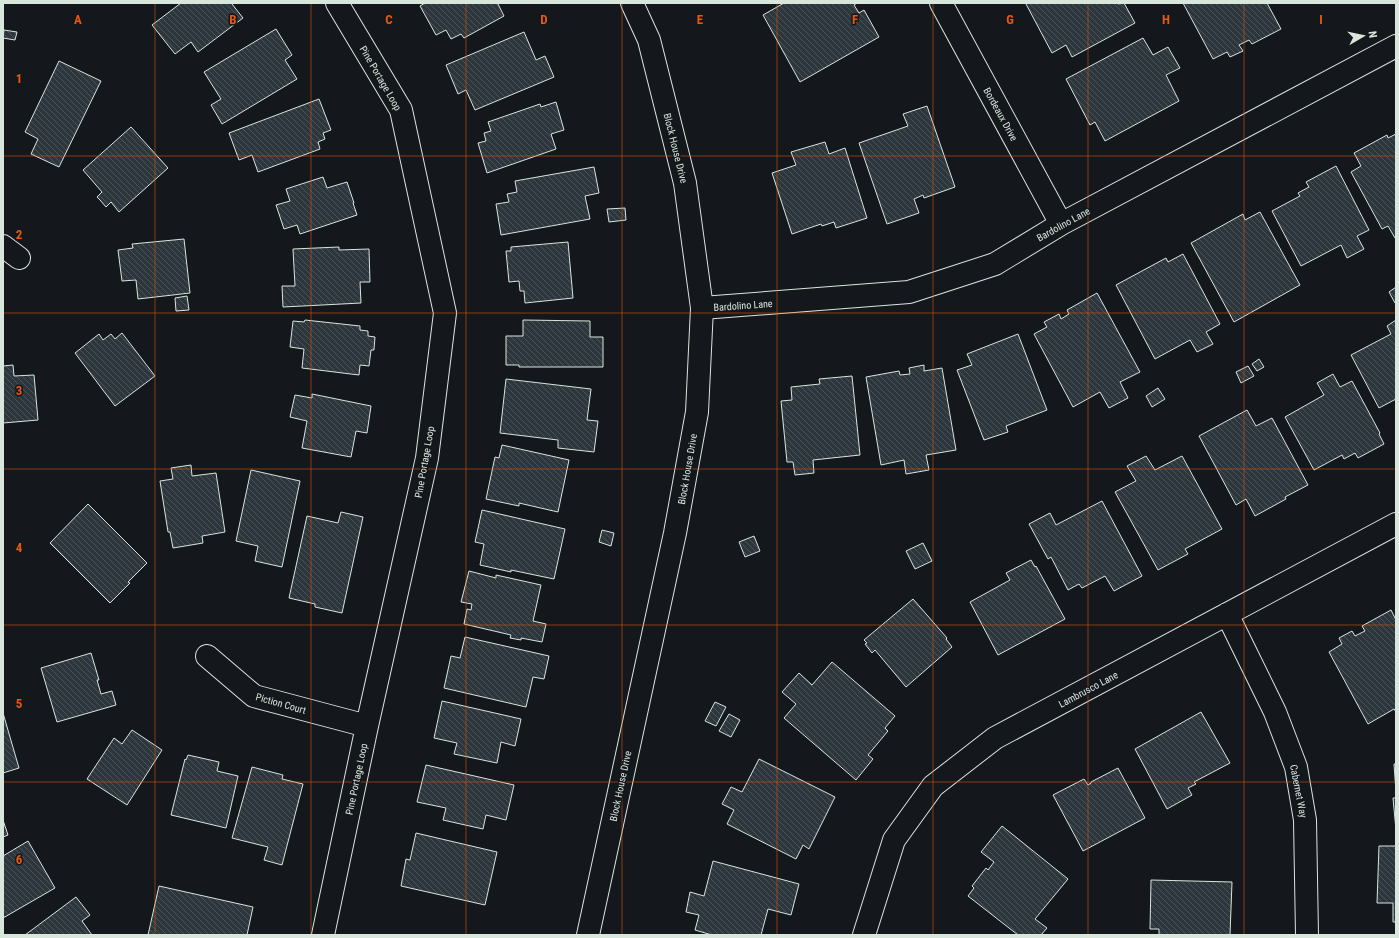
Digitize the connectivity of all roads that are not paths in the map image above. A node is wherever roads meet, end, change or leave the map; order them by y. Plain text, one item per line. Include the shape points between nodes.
1 (337, 3) edge
2 (632, 3) edge
3 (941, 3) edge
4 (1396, 46) edge
5 (1061, 224) junction
6 (702, 308) junction
7 (1396, 524) edge
8 (1227, 614) junction
9 (207, 656) dead end
10 (367, 726) junction
11 (323, 935) edge
12 (588, 935) edge
13 (864, 935) edge
14 (1307, 935) edge

1 - 10 street, Pine Portage Loop via 401,110 445,313 427,458
2 - 6 street, Block House Drive via 649,40 685,183
3 - 5 street, Bordeaux Drive
4 - 5 street, Bardolino Lane
5 - 6 street, Bardolino Lane via 995,264 909,292
6 - 12 street, Block House Drive via 697,412 675,533
7 - 8 street, Lambrusco Lane
8 - 13 street, Lambrusco Lane via 995,738 933,786 894,840
8 - 14 street, Cabernet Way via 1275,712 1296,767 1305,820
9 - 10 street, Piction Court via 254,696
10 - 11 street, Pine Portage Loop

